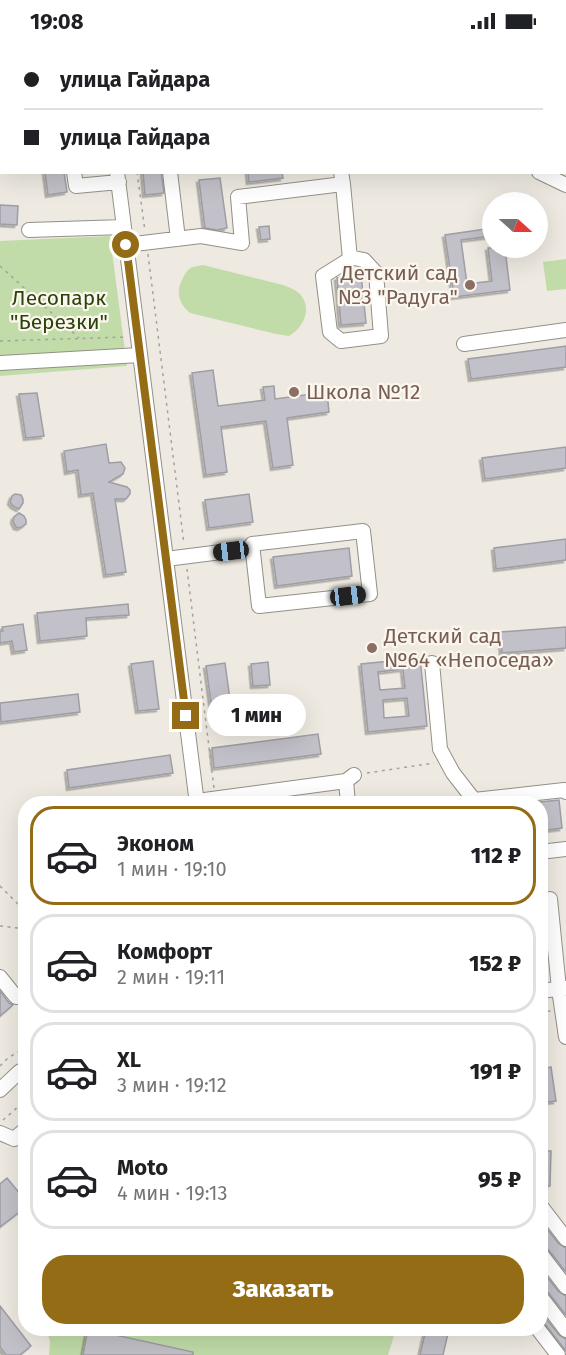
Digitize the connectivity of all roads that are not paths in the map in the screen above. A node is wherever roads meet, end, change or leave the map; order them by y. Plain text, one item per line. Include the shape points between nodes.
1 (74, 174) edge
2 (170, 174) edge
3 (543, 174) edge
4 (118, 177) edge
5 (342, 178) edge
6 (566, 185) edge
7 (123, 227) junction
8 (29, 230) dead end
9 (177, 239) junction
10 (126, 245) junction
11 (350, 259) junction
12 (566, 330) edge
13 (464, 344) dead end
14 (140, 355) junction
15 (0, 363) edge
16 (253, 548) junction
17 (166, 560) junction
18 (432, 663) dead end
19 (566, 792) edge
20 (196, 796) edge
21 (234, 796) edge
22 (349, 796) edge
23 (470, 796) edge
24 (519, 796) edge
25 (566, 849) edge
26 (548, 851) edge
27 (550, 899) dead end
28 (0, 977) edge
29 (563, 988) edge
30 (548, 990) edge
31 (18, 997) edge
32 (566, 1037) edge
33 (18, 1077) edge
34 (0, 1090) edge
35 (0, 1133) edge
36 (18, 1136) edge
37 (548, 1215) edge
38 (566, 1239) edge
39 (548, 1263) edge
40 (566, 1287) edge
41 (548, 1306) edge
42 (566, 1330) edge
43 (543, 1336) edge
44 (558, 1355) edge

1 - 4 street via 76,186
2 - 9 street
3 - 6 street
4 - 7 street
5 - 9 street via 238,197 242,243 201,236
5 - 11 street
7 - 8 street
7 - 10 street
9 - 10 street
10 - 14 street
11 - 11 street via 364,260 376,273 381,336 341,341 330,332 323,276
12 - 13 street
14 - 15 street
14 - 17 street
16 - 16 street via 259,606 370,594 363,531 252,544
16 - 17 street
17 - 20 street
18 - 23 street via 440,749
19 - 24 street
21 - 22 street via 350,778
25 - 26 street
27 - 29 street
28 - 31 street
29 - 30 street
29 - 32 street
33 - 34 street
35 - 36 street via 14,1139
37 - 38 street
39 - 40 street
41 - 42 street
43 - 44 street

